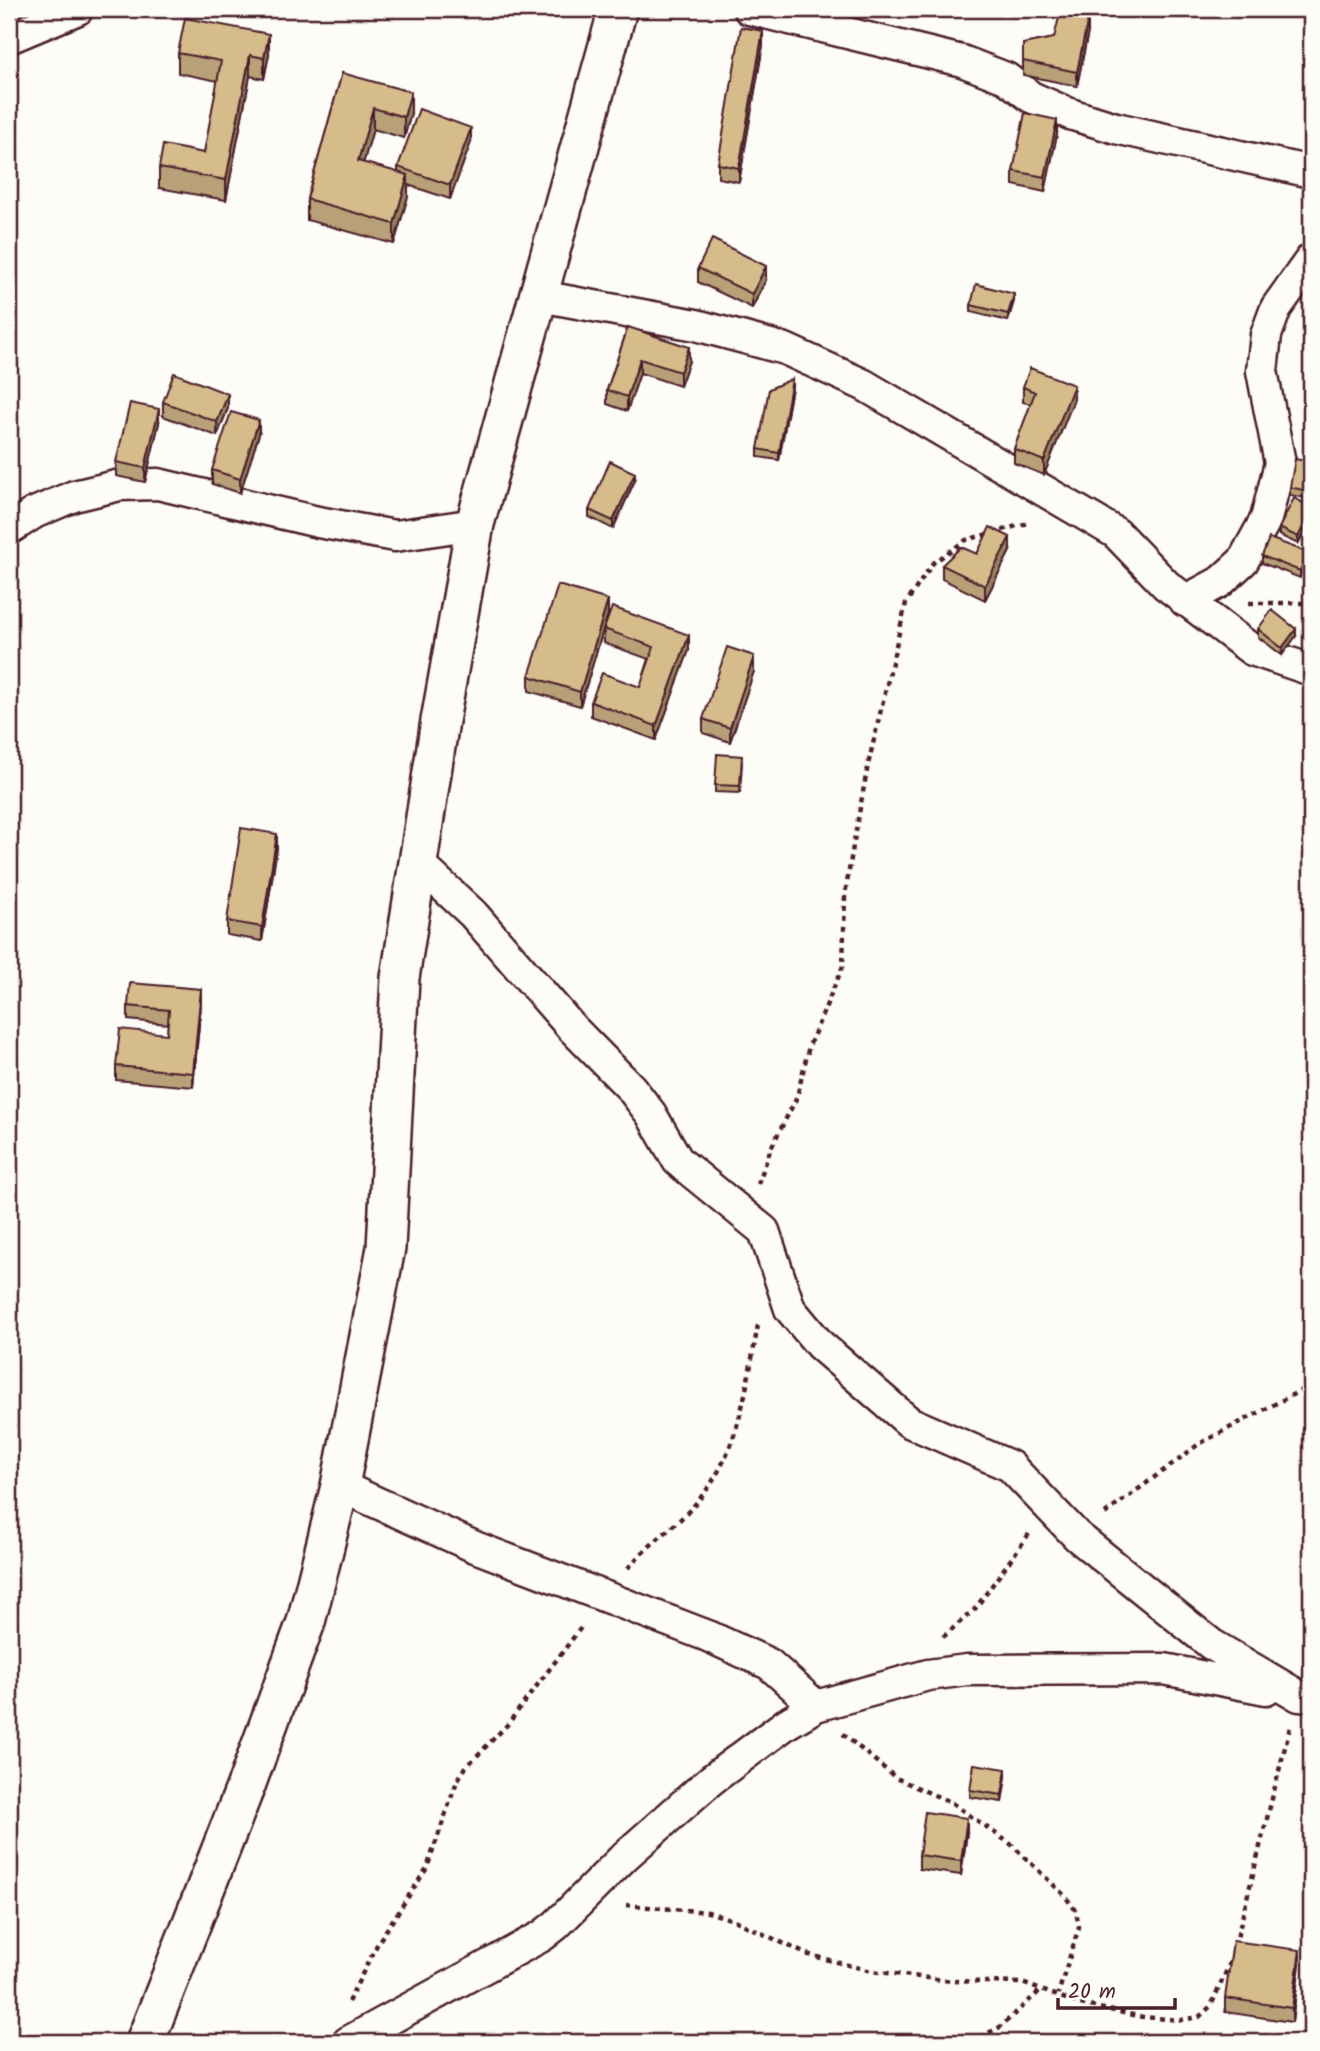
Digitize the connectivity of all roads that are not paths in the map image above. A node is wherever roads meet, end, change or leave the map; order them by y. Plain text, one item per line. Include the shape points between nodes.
1 (78, 9) edge
2 (618, 9) edge
3 (749, 9) edge
4 (9, 38) edge
5 (1311, 172) edge
6 (1311, 259) edge
7 (540, 296) junction
8 (475, 524) junction
9 (9, 529) edge
10 (1185, 601) junction
11 (1311, 670) edge
12 (418, 863) junction
13 (340, 1486) junction
14 (1305, 1696) edge
15 (816, 1706) junction
16 (145, 2042) edge
17 (348, 2042) edge

1 - 4 street
2 - 7 street
3 - 5 street via 962,61 1006,78 1031,97 1070,114 1116,128
6 - 10 street via 1276,309 1266,335 1262,371 1280,463 1266,519 1243,561 1220,582
7 - 8 street
7 - 10 street via 696,325 785,349 864,385 1116,533
8 - 9 street via 395,536 158,484 120,485 74,496
8 - 12 street
10 - 11 street via 1252,650
12 - 13 street via 400,978 386,1248
12 - 14 street via 473,915 631,1088 678,1161 768,1237 772,1263 799,1324 897,1413 945,1440 1010,1466 1077,1536 1211,1644
13 - 15 street via 475,1547 769,1664
13 - 16 street via 306,1622
14 - 15 street via 1164,1669 967,1670 928,1675
15 - 17 street via 712,1780 542,1936

